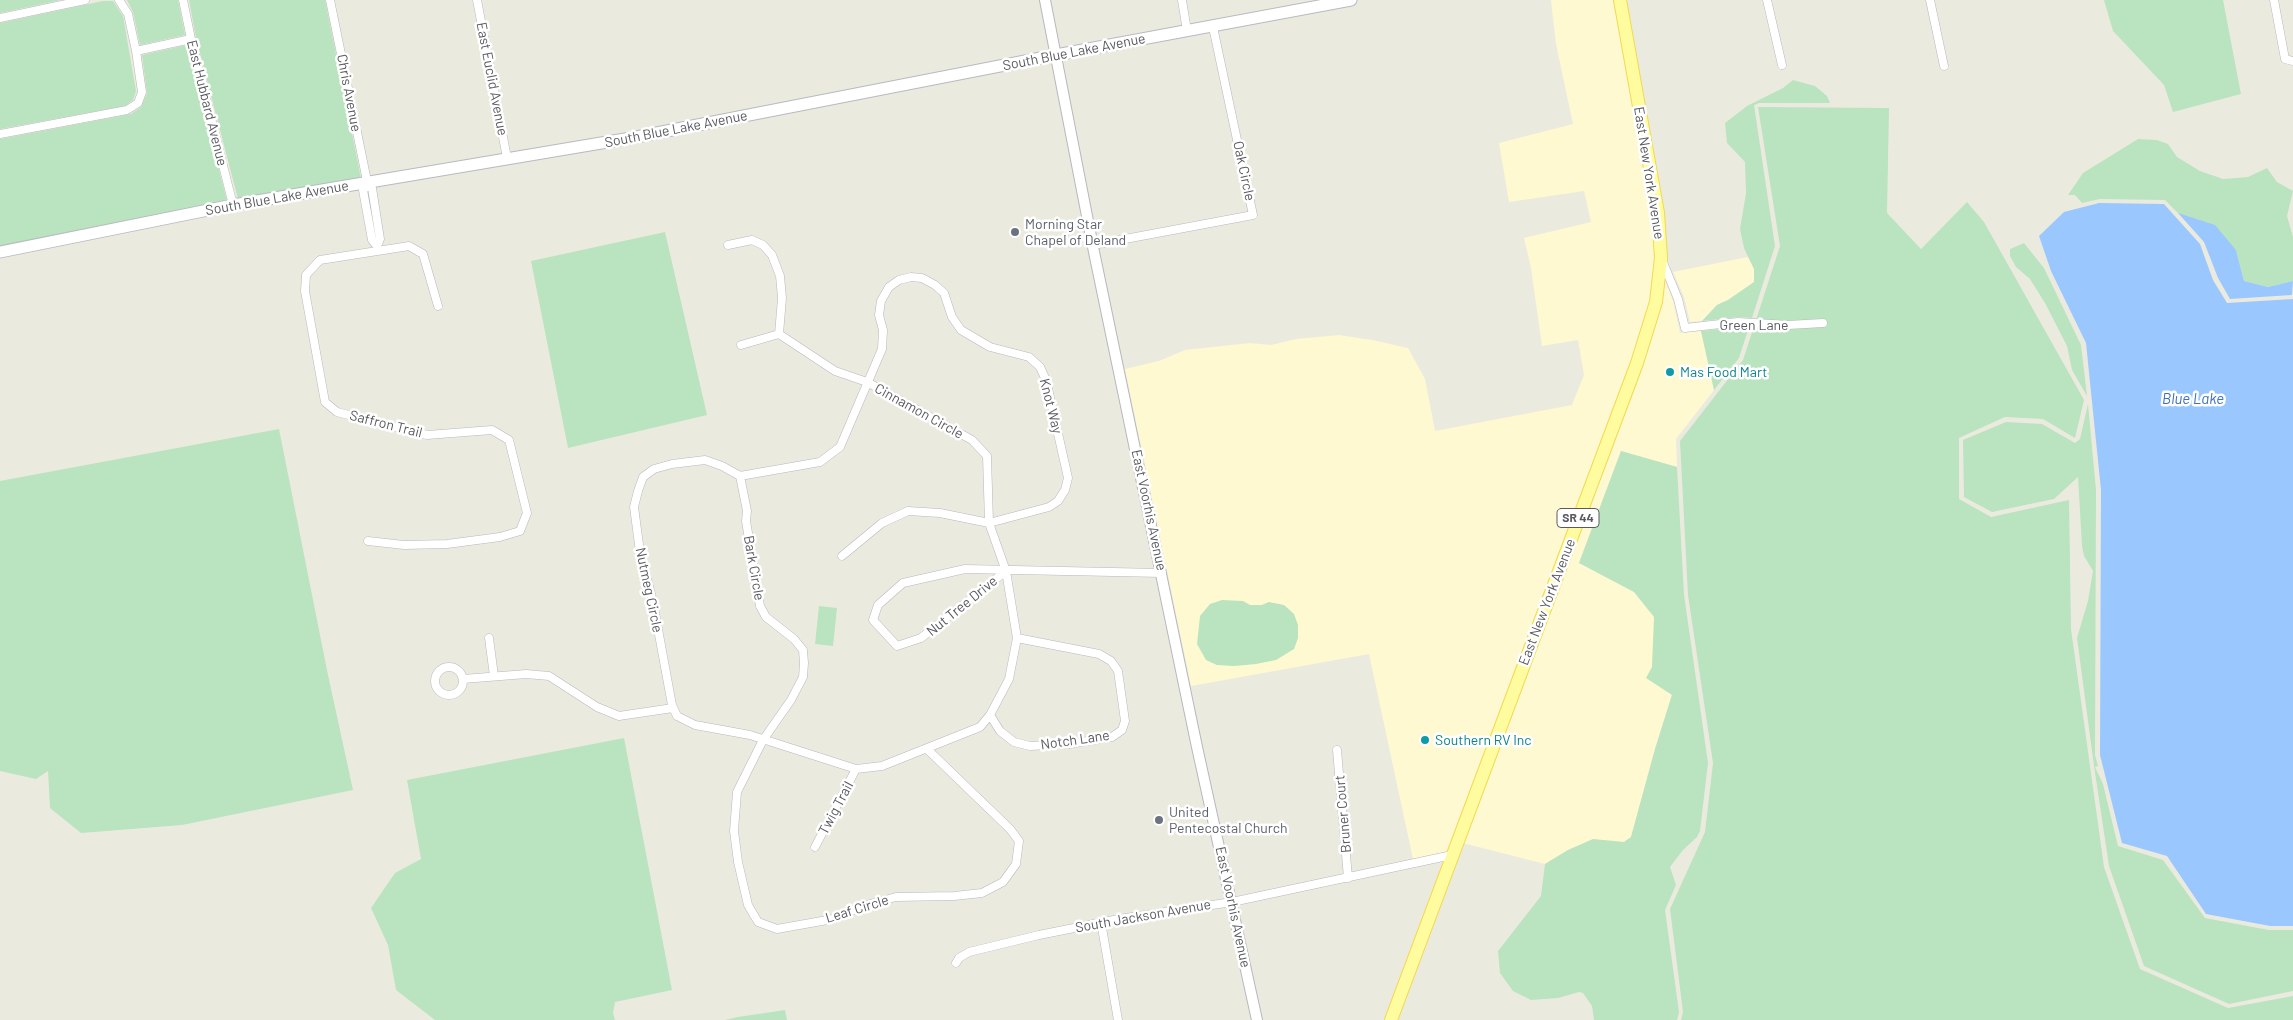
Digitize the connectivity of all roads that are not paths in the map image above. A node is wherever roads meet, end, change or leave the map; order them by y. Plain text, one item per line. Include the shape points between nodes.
1 (85, 0) edge
2 (119, 0) edge
3 (183, 0) edge
4 (330, 0) edge
5 (477, 0) edge
6 (1045, 0) edge
7 (1182, 0) edge
8 (1351, 0) edge
9 (1620, 0) edge
10 (1767, 0) edge
11 (1930, 0) edge
12 (2274, 0) edge
13 (1326, 2) edge
14 (0, 18) edge
15 (1213, 27) junction
16 (1187, 31) junction
17 (191, 39) junction
18 (136, 51) junction
19 (1056, 55) junction
20 (2289, 60) edge
21 (1782, 65) dead end
22 (1944, 66) dead end
23 (0, 134) edge
24 (507, 158) junction
25 (367, 184) junction
26 (233, 205) junction
27 (728, 245) dead end
28 (1093, 245) junction
29 (377, 249) junction
30 (0, 252) edge
31 (1661, 258) junction
32 (438, 306) dead end
33 (1823, 323) dead end
34 (779, 334) junction
35 (741, 345) dead end
36 (868, 382) junction
37 (740, 476) junction
38 (990, 523) junction
39 (368, 542) dead end
40 (842, 556) dead end
41 (1006, 571) junction
42 (1162, 573) junction
43 (489, 638) dead end
44 (1017, 638) junction
45 (494, 676) junction
46 (463, 679) dead end
47 (674, 708) junction
48 (990, 715) junction
49 (763, 740) junction
50 (927, 749) junction
51 (1337, 750) dead end
52 (856, 769) junction
53 (815, 846) dead end
54 (1452, 855) junction
55 (1348, 878) junction
56 (1232, 902) junction
57 (1101, 922) junction
58 (956, 963) dead end
59 (1118, 1020) edge
60 (1258, 1020) edge
61 (1391, 1020) edge

1 - 14 street
2 - 18 street via 128,14
3 - 17 street, East Hubbard Avenue
4 - 25 street, Chris Avenue
5 - 24 street, East Euclid Avenue
6 - 19 street, East Voorhis Avenue
7 - 16 street
8 - 13 main road, South Blue Lake Avenue
9 - 31 main road, East New York Avenue / SR 44 via 1656,196
10 - 21 street
11 - 22 street
12 - 20 street
13 - 15 main road, South Blue Lake Avenue
15 - 16 main road, South Blue Lake Avenue
15 - 28 street, Oak Circle via 1253,215
16 - 19 main road, South Blue Lake Avenue
17 - 18 street
17 - 26 street, East Hubbard Avenue
18 - 23 street via 142,92 138,103 127,110
19 - 24 main road, South Blue Lake Avenue via 632,138
19 - 28 street, East Voorhis Avenue
24 - 25 main road, South Blue Lake Avenue
25 - 26 main road, South Blue Lake Avenue
25 - 29 street, Chris Avenue via 372,188 380,239
26 - 30 main road, South Blue Lake Avenue
27 - 34 street via 752,240 763,245 772,255 780,276 782,298
28 - 42 street, East Voorhis Avenue
29 - 32 street, Saffron Trail via 409,246 423,254
29 - 39 street, Saffron Trail via 320,260 306,275 305,291 324,402 337,412 427,435 492,430 509,440 527,513 520,531 500,538 404,546
31 - 33 street, Green Lane via 1678,299 1685,328 1738,322
31 - 54 main road, East New York Avenue / SR 44 via 1656,302 1642,348
34 - 35 street
34 - 36 street, Cinnamon Circle via 835,371
36 - 37 street via 840,447 820,462
36 - 38 street, Cinnamon Circle via 972,440 987,456
36 - 38 street, Knot Way via 882,349 881,301 889,287 911,277 935,284 944,293 952,317 961,330 990,347 1029,357 1040,367 1046,380 1068,478 1065,490 1049,508
37 - 47 street, Nutmeg Circle via 705,460 672,464 643,477 638,491 634,507 640,552
37 - 49 street, Bark Circle via 760,606 766,617 803,650 804,677
38 - 40 street, Knot Way via 940,512 908,511 882,523
38 - 41 street, Cinnamon Circle
41 - 41 street, Nut Tree Drive via 965,569 902,583 878,605 873,620 897,646 921,638
41 - 42 street, Nut Tree Drive
41 - 44 street, Cinnamon Circle
42 - 56 street, East Voorhis Avenue
43 - 45 street
44 - 48 street, Cinnamon Circle via 1009,679
44 - 48 street, Notch Lane via 1099,654 1111,661 1118,671 1125,721 1122,730 1112,737 1030,746 1014,742 1000,731
45 - 46 street
45 - 47 street via 550,676 596,707 619,716
47 - 49 street via 677,716 695,724
48 - 50 street, Cinnamon Circle via 980,727
49 - 50 street, Leaf Circle via 737,792 734,830 748,905 758,922 777,929 833,919 863,906 896,898 972,894 1003,882 1016,864 1019,841
49 - 52 street
50 - 52 street, Cinnamon Circle via 882,766
51 - 55 street, Bruner Court
52 - 53 street, Twig Trail
54 - 55 street, South Jackson Avenue
54 - 61 main road, East New York Avenue / SR 44
55 - 56 street, South Jackson Avenue
56 - 57 street, South Jackson Avenue
56 - 60 street, East Voorhis Avenue
57 - 58 street, South Jackson Avenue via 969,952
57 - 59 street

